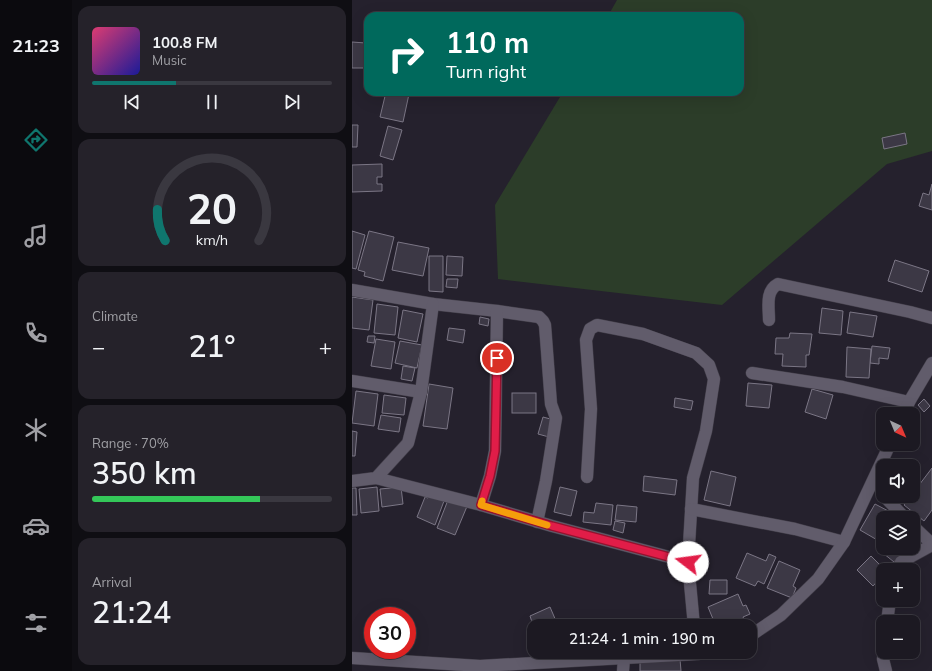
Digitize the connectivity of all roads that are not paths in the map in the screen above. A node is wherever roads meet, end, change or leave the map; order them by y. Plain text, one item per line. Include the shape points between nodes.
1 (352, 290) edge
2 (433, 304) junction
3 (497, 311) junction
4 (932, 318) edge
5 (769, 320) dead end
6 (932, 363) edge
7 (752, 373) dead end
8 (352, 381) edge
9 (421, 392) junction
10 (909, 402) junction
11 (907, 407) edge
12 (887, 451) edge
13 (352, 472) edge
14 (587, 477) dead end
15 (376, 478) junction
16 (358, 480) edge
17 (873, 484) junction
18 (876, 488) edge
19 (890, 503) edge
20 (481, 505) junction
21 (691, 509) junction
22 (898, 511) edge
23 (537, 522) junction
24 (920, 533) edge
25 (844, 542) junction
26 (932, 544) edge
27 (688, 562) junction
28 (901, 563) edge
29 (693, 619) edge
30 (757, 631) edge
31 (352, 658) edge
32 (613, 659) edge
33 (624, 659) edge
34 (883, 659) edge
35 (526, 667) edge
36 (623, 671) edge
37 (886, 671) edge

1 - 2 street
2 - 3 street
2 - 9 street
3 - 20 street via 495,451
3 - 23 street via 539,317 545,326 551,404 556,418
4 - 5 street via 778,284 769,292
6 - 10 street
7 - 10 street via 843,387
8 - 9 street
9 - 15 street via 408,443
10 - 11 street
12 - 17 street
13 - 16 street via 358,474
14 - 21 street via 591,409 586,340 588,334 590,329 597,325 644,334 696,353 709,365 714,379 706,431 692,478
15 - 16 street
15 - 20 street
17 - 18 street
17 - 25 street
19 - 22 street
20 - 23 street
21 - 25 street via 795,529
21 - 27 street
23 - 27 street
24 - 26 street
25 - 30 street via 818,579 781,615
26 - 28 street
27 - 29 street
31 - 35 street
32 - 35 street
33 - 36 street
34 - 37 street

